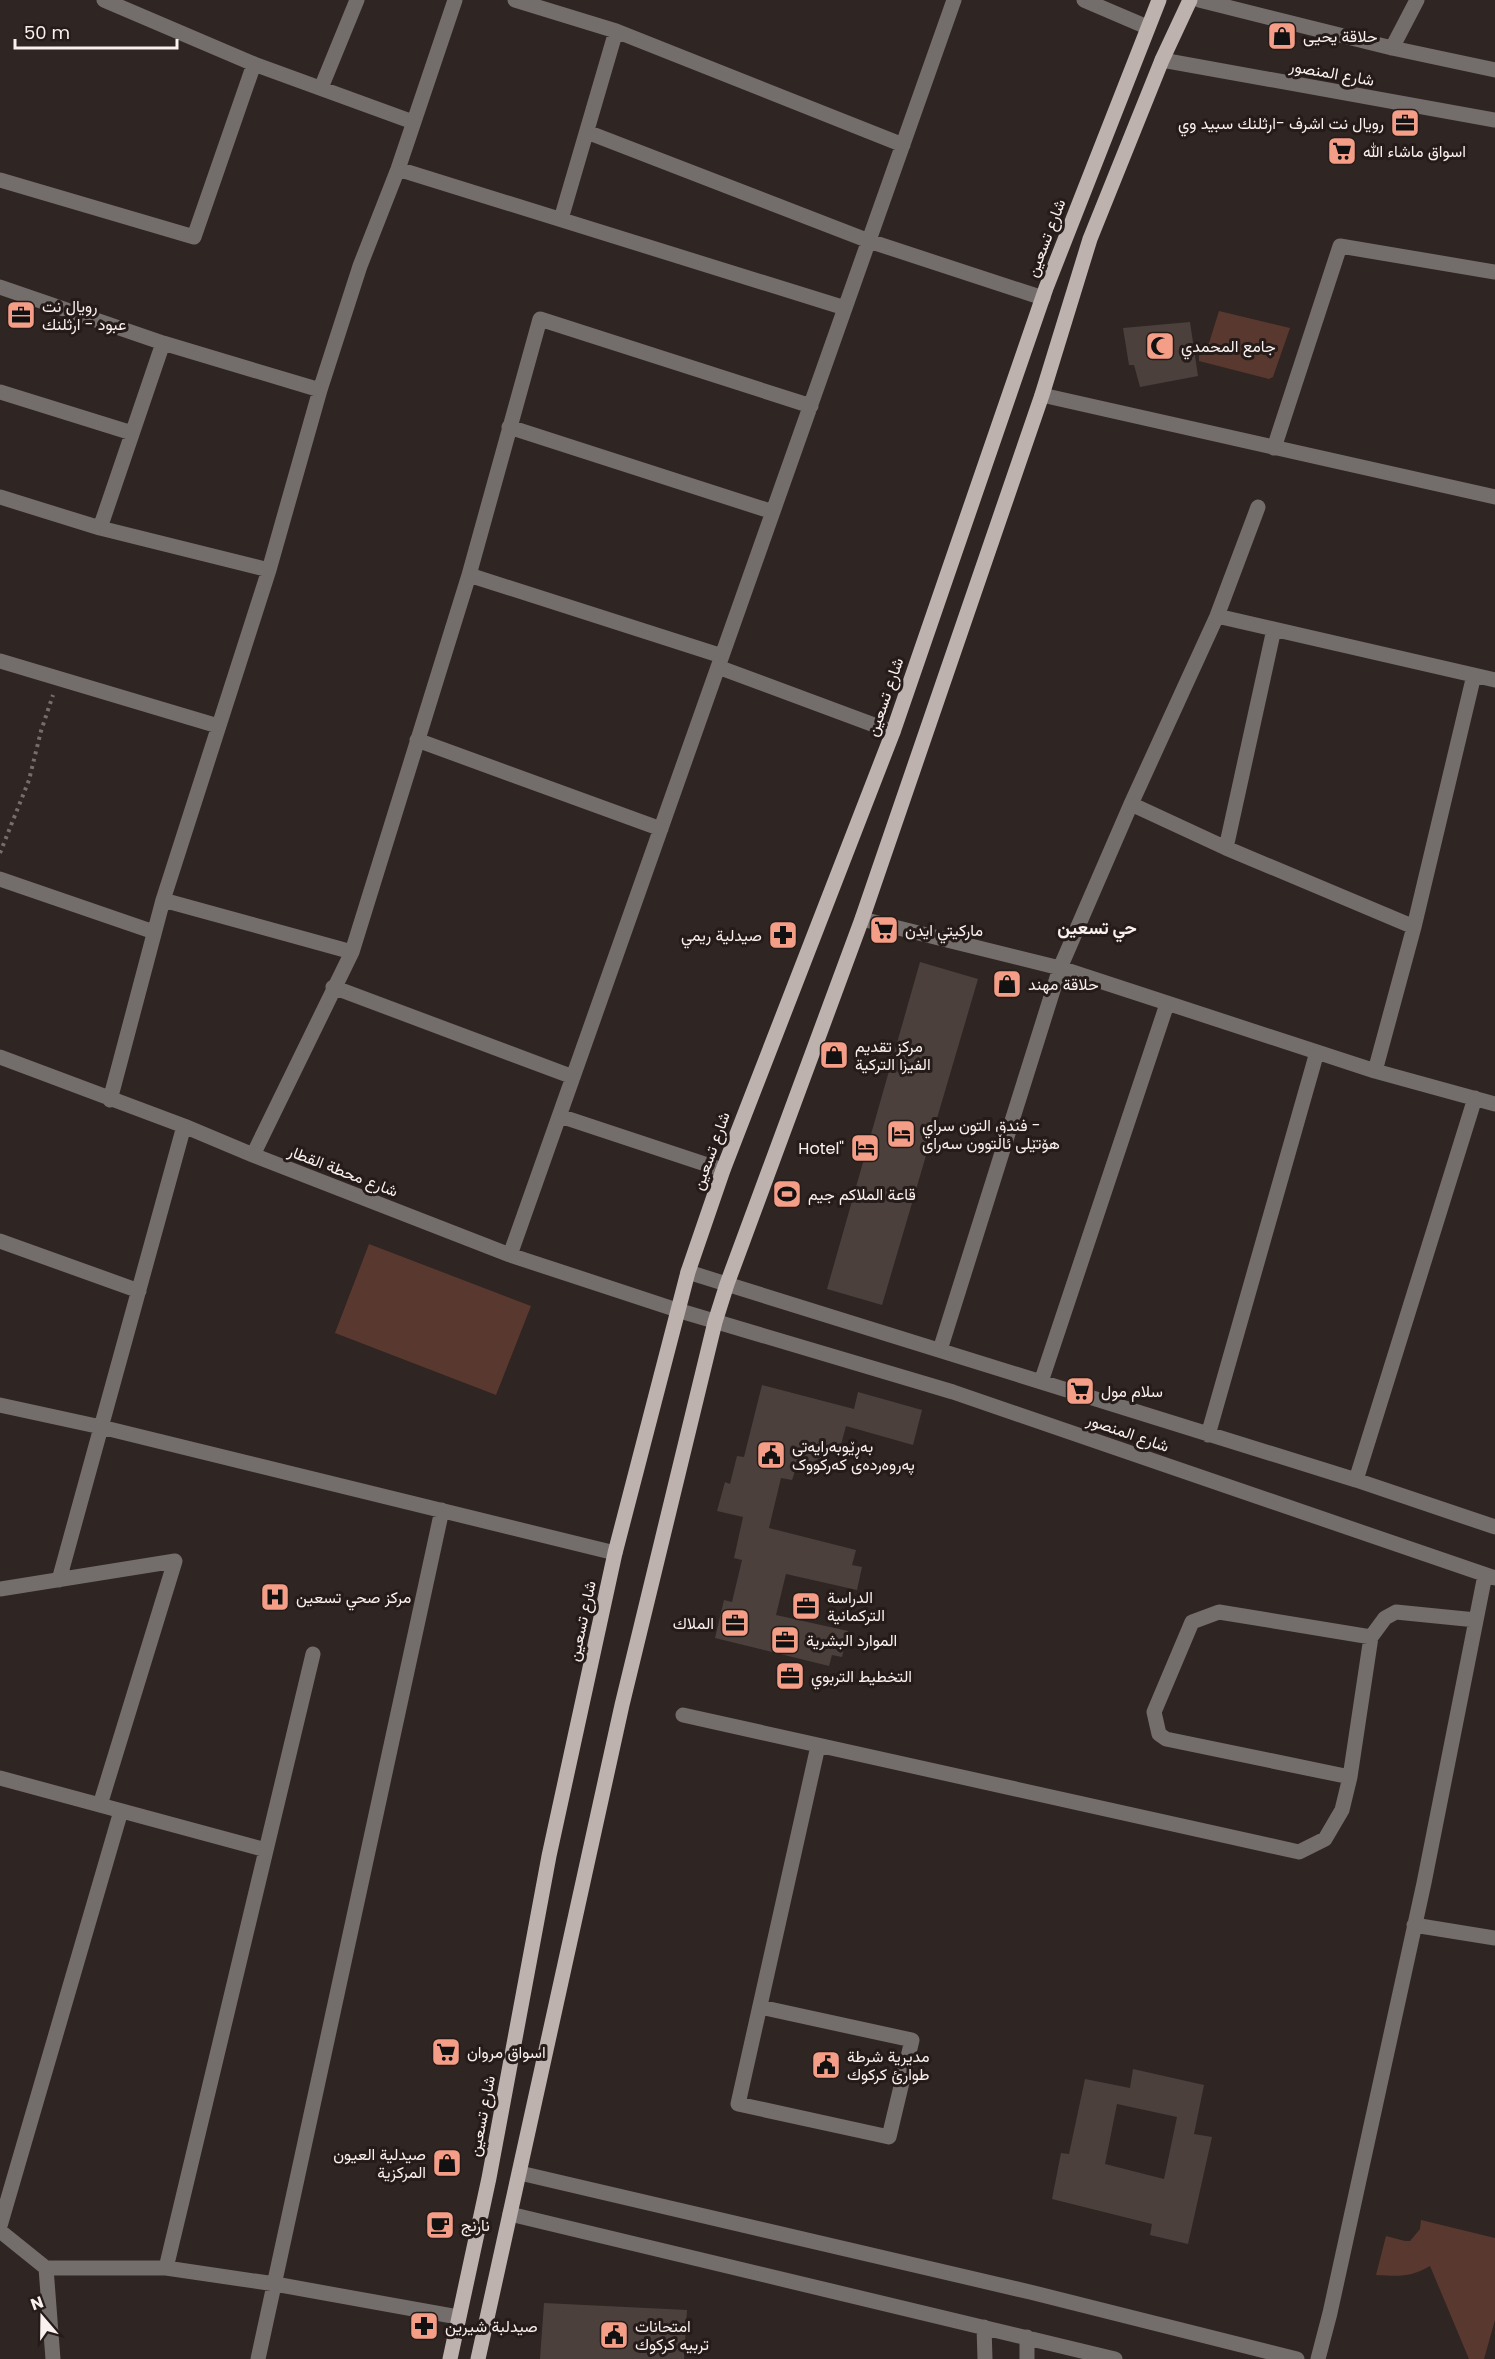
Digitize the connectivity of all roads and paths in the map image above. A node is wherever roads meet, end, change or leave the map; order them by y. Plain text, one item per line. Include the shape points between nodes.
1 (104, 0) edge
2 (357, 0) edge
3 (455, 0) edge
4 (515, 0) edge
5 (954, 0) edge
6 (1084, 0) edge
7 (1159, 0) edge
8 (1190, 0) edge
9 (1199, 0) edge
10 (1417, 0) edge
11 (1147, 27) junction
12 (616, 31) junction
13 (1392, 48) junction
14 (1162, 60) junction
15 (254, 64) junction
16 (1495, 70) edge
17 (321, 88) junction
18 (1495, 120) edge
19 (414, 122) junction
20 (586, 132) junction
21 (903, 145) junction
22 (398, 169) junction
23 (0, 180) edge
24 (561, 219) junction
25 (869, 241) junction
26 (1495, 272) edge
27 (0, 287) edge
28 (1043, 298) junction
29 (845, 308) junction
30 (163, 343) junction
31 (320, 390) junction
32 (0, 392) edge
33 (1042, 395) junction
34 (811, 406) junction
35 (509, 427) junction
36 (132, 433) junction
37 (1274, 448) junction
38 (0, 497) edge
39 (1495, 497) edge
40 (1258, 507) dead end
41 (773, 512) junction
42 (100, 528) junction
43 (269, 570) junction
44 (469, 575) junction
45 (1217, 616) junction
46 (1274, 629) junction
47 (0, 661) edge
48 (720, 662) junction
49 (1474, 675) junction
50 (58, 680) junction
51 (1495, 680) edge
52 (218, 726) junction
53 (893, 732) junction
54 (417, 740) junction
55 (1131, 804) junction
56 (661, 829) junction
57 (1226, 848) junction
58 (0, 854) edge
59 (0, 879) edge
60 (163, 900) junction
61 (862, 919) junction
62 (1414, 927) junction
63 (154, 932) junction
64 (352, 952) junction
65 (1060, 968) junction
66 (333, 987) junction
67 (1167, 1004) junction
68 (1317, 1052) junction
69 (0, 1057) edge
70 (1376, 1071) junction
71 (573, 1077) junction
72 (1475, 1098) junction
73 (110, 1100) junction
74 (1495, 1104) edge
75 (560, 1116) junction
76 (184, 1126) junction
77 (253, 1155) junction
78 (723, 1170) junction
79 (0, 1241) edge
80 (510, 1256) junction
81 (688, 1272) junction
82 (727, 1284) junction
83 (139, 1290) junction
84 (677, 1310) junction
85 (715, 1322) junction
86 (940, 1350) junction
87 (1041, 1382) junction
88 (0, 1405) edge
89 (101, 1427) junction
90 (1208, 1436) junction
91 (1356, 1480) junction
92 (442, 1510) junction
93 (1495, 1527) edge
94 (615, 1553) junction
95 (1490, 1576) edge
96 (59, 1580) junction
97 (0, 1589) edge
98 (1476, 1620) junction
99 (1371, 1637) junction
100 (313, 1654) dead end
101 (682, 1715) dead end
102 (818, 1746) junction
103 (1350, 1777) junction
104 (0, 1778) edge
105 (100, 1805) junction
106 (121, 1811) junction
107 (266, 1850) junction
108 (1414, 1925) junction
109 (1495, 1938) edge
110 (760, 2007) junction
111 (520, 2173) junction
112 (510, 2214) junction
113 (0, 2226) edge
114 (0, 2231) edge
115 (46, 2268) junction
116 (166, 2268) junction
117 (275, 2284) junction
118 (458, 2317) junction
119 (984, 2327) junction
120 (1026, 2337) junction
121 (53, 2359) edge
122 (258, 2359) edge
123 (450, 2359) edge
124 (478, 2359) edge
125 (985, 2359) edge
126 (1027, 2359) edge
127 (1116, 2359) edge
128 (1297, 2359) edge
129 (1318, 2359) edge

1 - 15 street
2 - 17 street
3 - 19 street
4 - 12 street
5 - 21 street
6 - 11 street
7 - 11 main road, شارع تسعين
8 - 14 main road
9 - 13 street
10 - 13 street
11 - 28 main road, شارع تسعين
12 - 20 street
12 - 21 street
13 - 16 street
14 - 18 street, شارع المنصور
14 - 33 main road via 1090,239
15 - 17 street
15 - 23 street via 195,237
17 - 19 street
19 - 22 street
20 - 24 street
20 - 25 street
21 - 25 street
22 - 24 street
22 - 31 street via 360,266
24 - 29 street
25 - 28 street
25 - 29 street
26 - 37 street via 1340,246
27 - 30 street
28 - 53 main road, شارع تسعين
29 - 34 street
30 - 31 street
30 - 36 street
31 - 43 street
32 - 36 street
33 - 37 street
33 - 61 main road
34 - 35 street via 540,319
34 - 41 street
35 - 41 street
35 - 44 street
36 - 42 street
37 - 39 street
38 - 42 street
40 - 45 street
41 - 48 street
42 - 43 street
43 - 52 street
44 - 48 street
44 - 54 street
45 - 46 street
45 - 55 street
46 - 49 street
46 - 57 street
47 - 50 street
48 - 53 street
48 - 56 street
49 - 51 street
49 - 62 street
50 - 52 street
50 - 58 path via 29,780
52 - 60 street
53 - 78 main road, شارع تسعين
54 - 56 street
54 - 64 street
55 - 57 street
55 - 65 street
56 - 71 street
57 - 62 street
59 - 63 street
60 - 63 street
60 - 64 street
61 - 65 street
61 - 82 main road
62 - 70 street
63 - 73 street
64 - 66 street
65 - 67 street
65 - 86 street
66 - 71 street
66 - 77 street
67 - 68 street
67 - 87 street
68 - 70 street
68 - 90 street
69 - 73 street, شارع محطة القطار
70 - 72 street
71 - 75 street
72 - 74 street
72 - 91 street
73 - 76 street, شارع محطة القطار
75 - 78 street
75 - 80 street
76 - 77 street, شارع محطة القطار
76 - 83 street
77 - 80 street, شارع محطة القطار
78 - 81 main road, شارع تسعين
79 - 83 street
80 - 84 street, شارع محطة القطار
81 - 82 street, شارع المنصور
81 - 84 main road, شارع تسعين
82 - 85 main road
82 - 86 street, شارع المنصور
83 - 89 street
84 - 85 street, شارع المنصور
84 - 94 main road, شارع تسعين
85 - 95 street, شارع المنصور via 953,1392
85 - 111 main road via 622,1705
86 - 87 street, شارع المنصور
87 - 90 street, شارع المنصور
88 - 89 street
89 - 92 street
89 - 96 street
90 - 91 street, شارع المنصور
91 - 93 street, شارع المنصور
92 - 94 street
92 - 117 street
94 - 118 main road, شارع تسعين via 549,1856 489,2178
95 - 98 street
96 - 97 street
96 - 105 street via 176,1561
98 - 99 street via 1396,1612 1385,1618
98 - 108 street
99 - 103 street
99 - 103 street via 1219,1612 1192,1622 1154,1712 1159,1734 1166,1739
100 - 107 street
101 - 102 street
102 - 103 street via 1299,1852 1325,1839 1342,1810
102 - 110 street
104 - 105 street
105 - 106 street
106 - 107 street
106 - 113 street
107 - 116 street
108 - 109 street
108 - 129 street
110 - 110 street via 912,2040 890,2137 738,2104
111 - 112 main road
111 - 128 street via 1030,2292
112 - 119 street
112 - 124 main road
114 - 115 street
115 - 116 street
115 - 121 street
116 - 117 street
117 - 118 street
117 - 122 street
118 - 123 main road, شارع تسعين
119 - 120 street
119 - 125 street
120 - 126 street
120 - 127 street

